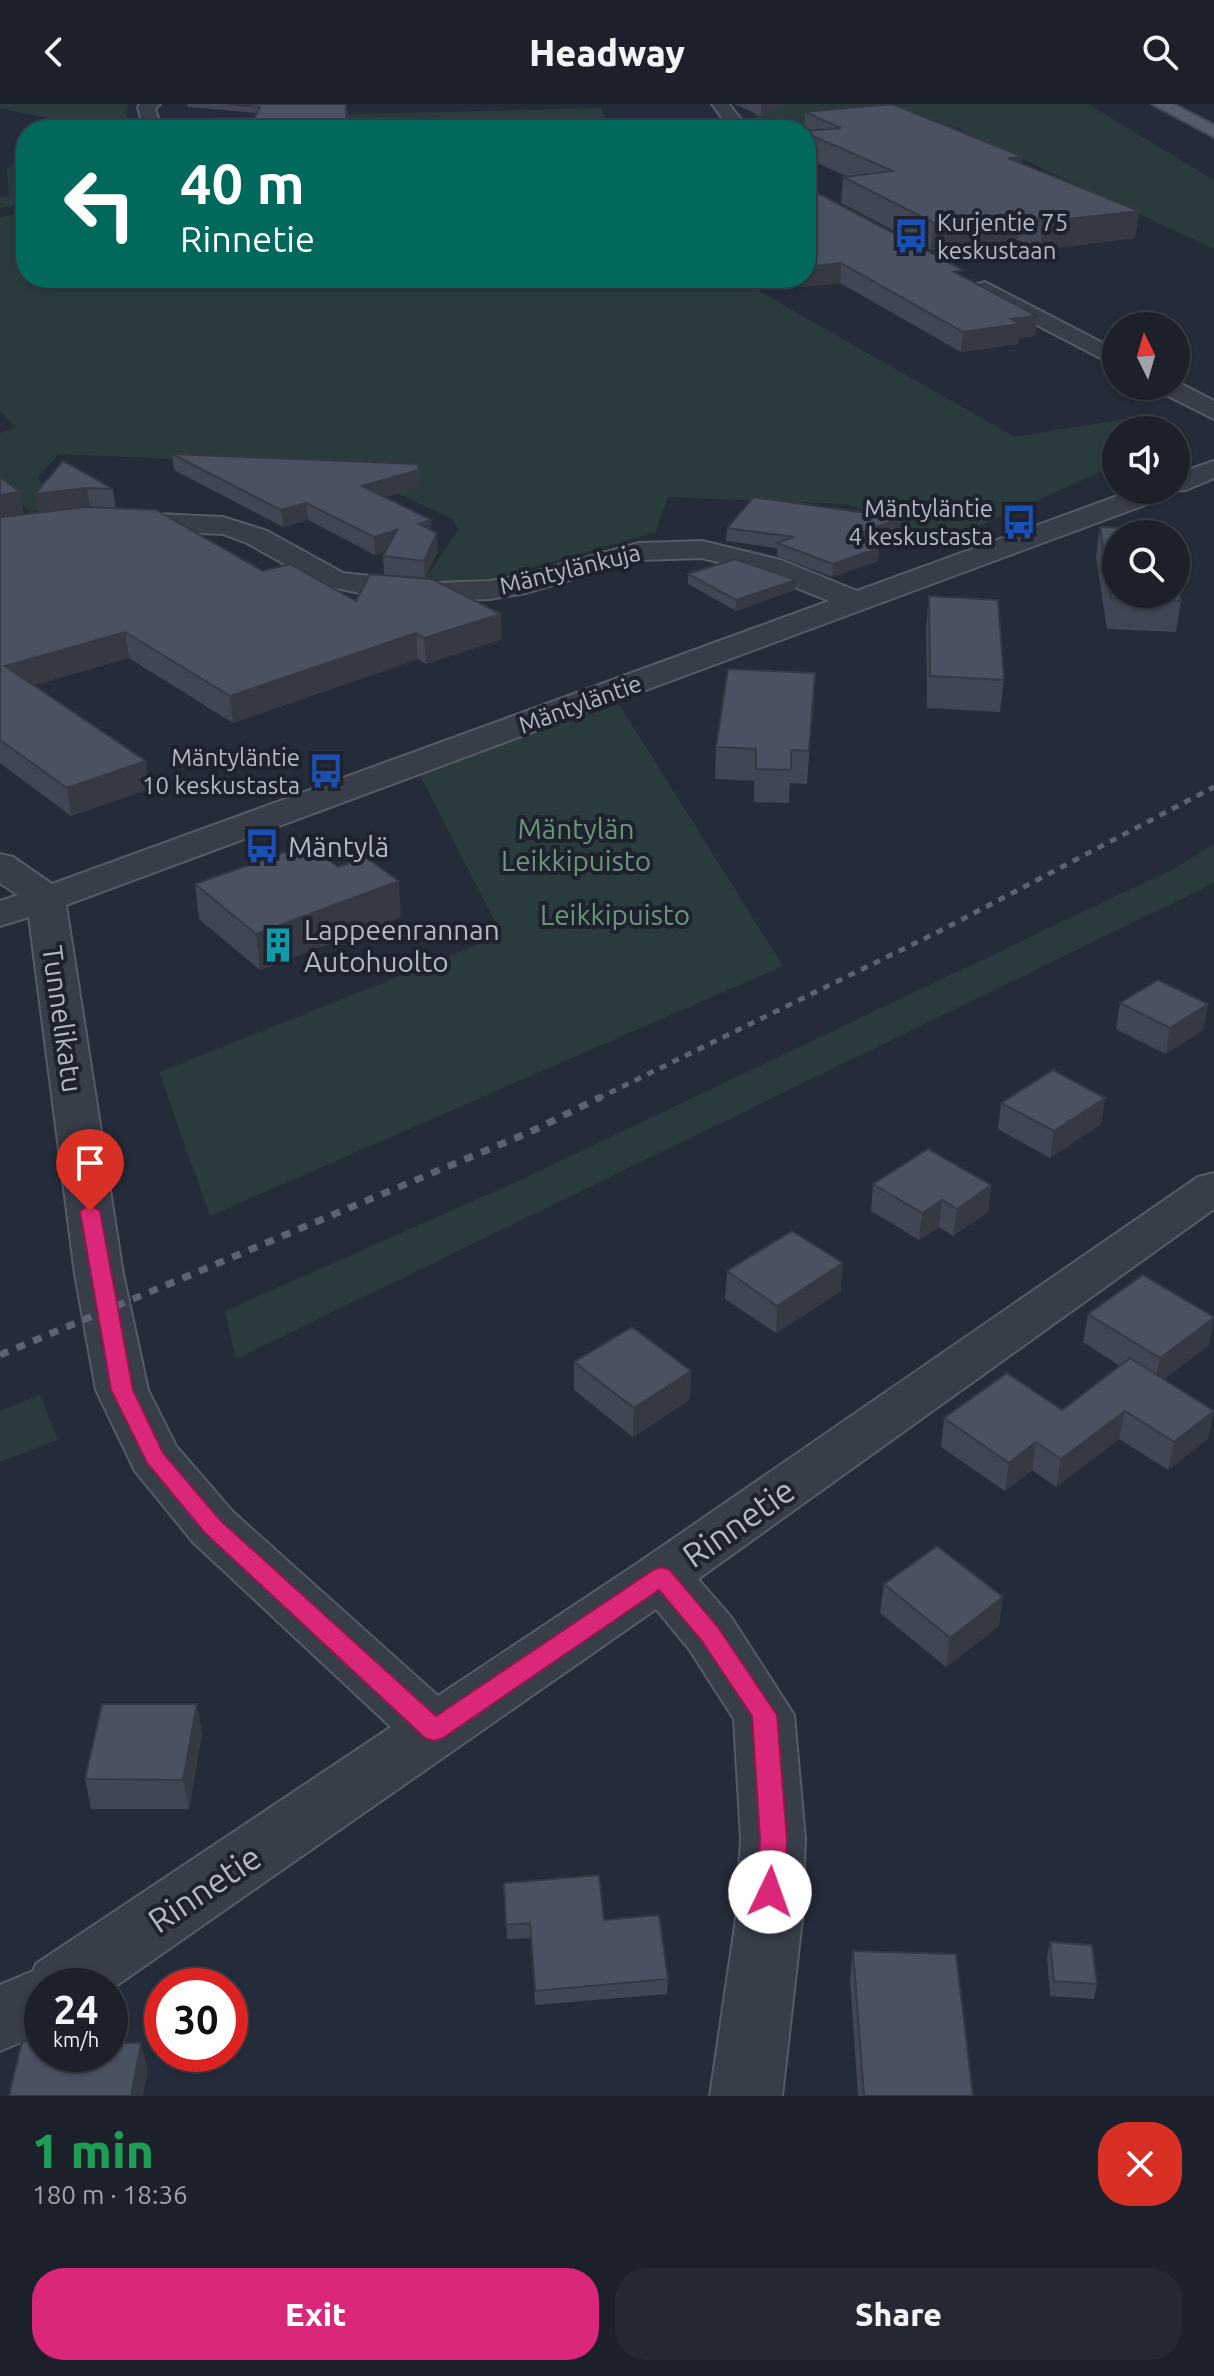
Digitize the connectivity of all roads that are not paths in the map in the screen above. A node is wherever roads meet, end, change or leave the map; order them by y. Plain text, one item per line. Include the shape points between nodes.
1 (152, 104) edge
2 (720, 104) edge
3 (1160, 104) edge
4 (149, 120) edge
5 (732, 120) edge
6 (1214, 132) edge
7 (969, 280) edge
8 (1102, 351) edge
9 (1190, 398) edge
10 (1214, 411) edge
11 (1214, 469) edge
12 (1190, 478) edge
13 (1121, 504) edge
14 (0, 530) edge
15 (857, 602) junction
16 (0, 865) edge
17 (23, 906) edge
18 (1214, 1187) edge
19 (661, 1576) junction
20 (434, 1730) junction
21 (86, 1968) edge
22 (24, 2008) edge
23 (0, 2019) edge
24 (746, 2096) edge

1 - 4 street via 146,107
2 - 5 street
3 - 6 main road
7 - 8 street
9 - 10 street
11 - 12 street
13 - 15 street, Mäntyläntie
14 - 15 street, Mäntylänkuja via 90,518 210,525 246,531 329,578 435,591 497,589 638,551 727,552
15 - 17 street, Mäntyläntie
16 - 17 street
17 - 20 street, Tunnelikatu via 122,1390 154,1457 213,1527
18 - 19 street, Rinnetie
19 - 20 street, Rinnetie
19 - 24 street via 710,1633 764,1715 773,1839 769,1919
20 - 21 street, Rinnetie
22 - 23 street

